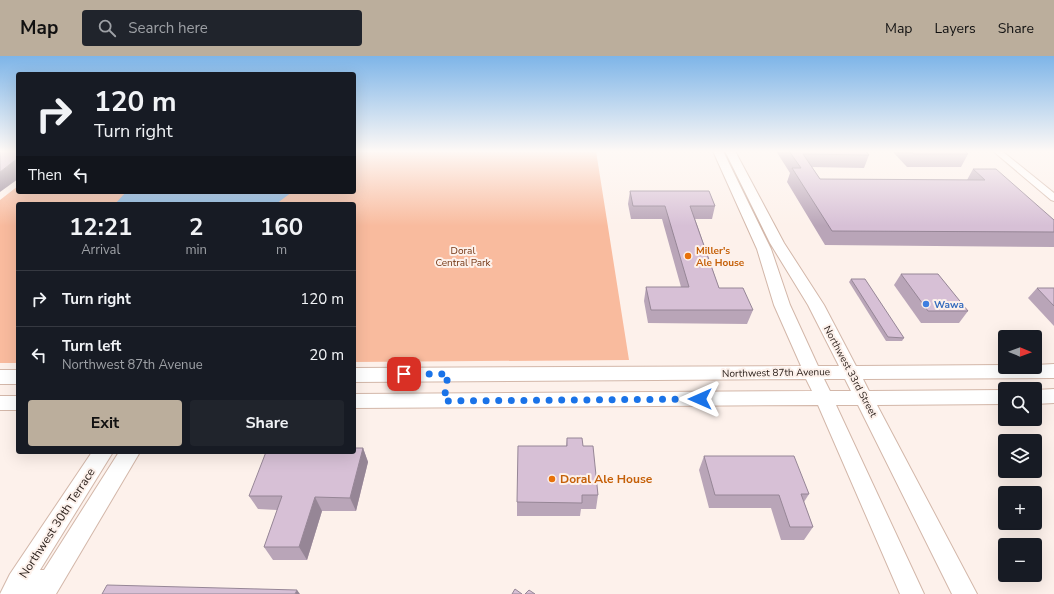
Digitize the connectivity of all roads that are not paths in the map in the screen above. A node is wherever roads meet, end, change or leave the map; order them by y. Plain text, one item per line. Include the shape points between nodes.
1 (730, 176) edge
2 (743, 176) edge
3 (1027, 176) edge
4 (1054, 198) edge
5 (1054, 371) edge
6 (813, 372) junction
7 (851, 372) junction
8 (448, 374) junction
9 (356, 375) edge
10 (0, 377) edge
11 (16, 377) edge
12 (1042, 396) edge
13 (1054, 396) edge
14 (998, 397) edge
15 (825, 398) junction
16 (864, 398) junction
17 (356, 401) edge
18 (444, 401) junction
19 (0, 403) edge
20 (16, 403) edge
21 (102, 454) edge
22 (129, 454) edge
23 (14, 588) edge
24 (47, 588) edge
25 (912, 594) edge
26 (965, 594) edge

1 - 6 street via 764,249 782,305
2 - 7 street, Northwest 33rd Street via 777,243 813,299
3 - 4 street
5 - 7 street, Northwest 87th Avenue
6 - 7 street, Northwest 87th Avenue
6 - 8 street, Northwest 87th Avenue
6 - 15 street
7 - 16 street, Northwest 33rd Street
8 - 9 street, Northwest 87th Avenue
8 - 18 street
10 - 11 street
12 - 13 street
14 - 16 street
15 - 16 street
15 - 18 street
15 - 25 street
16 - 26 street, Northwest 33rd Street
17 - 18 street
19 - 20 street
21 - 23 street, Northwest 30th Terrace
22 - 24 street
23 - 24 street

